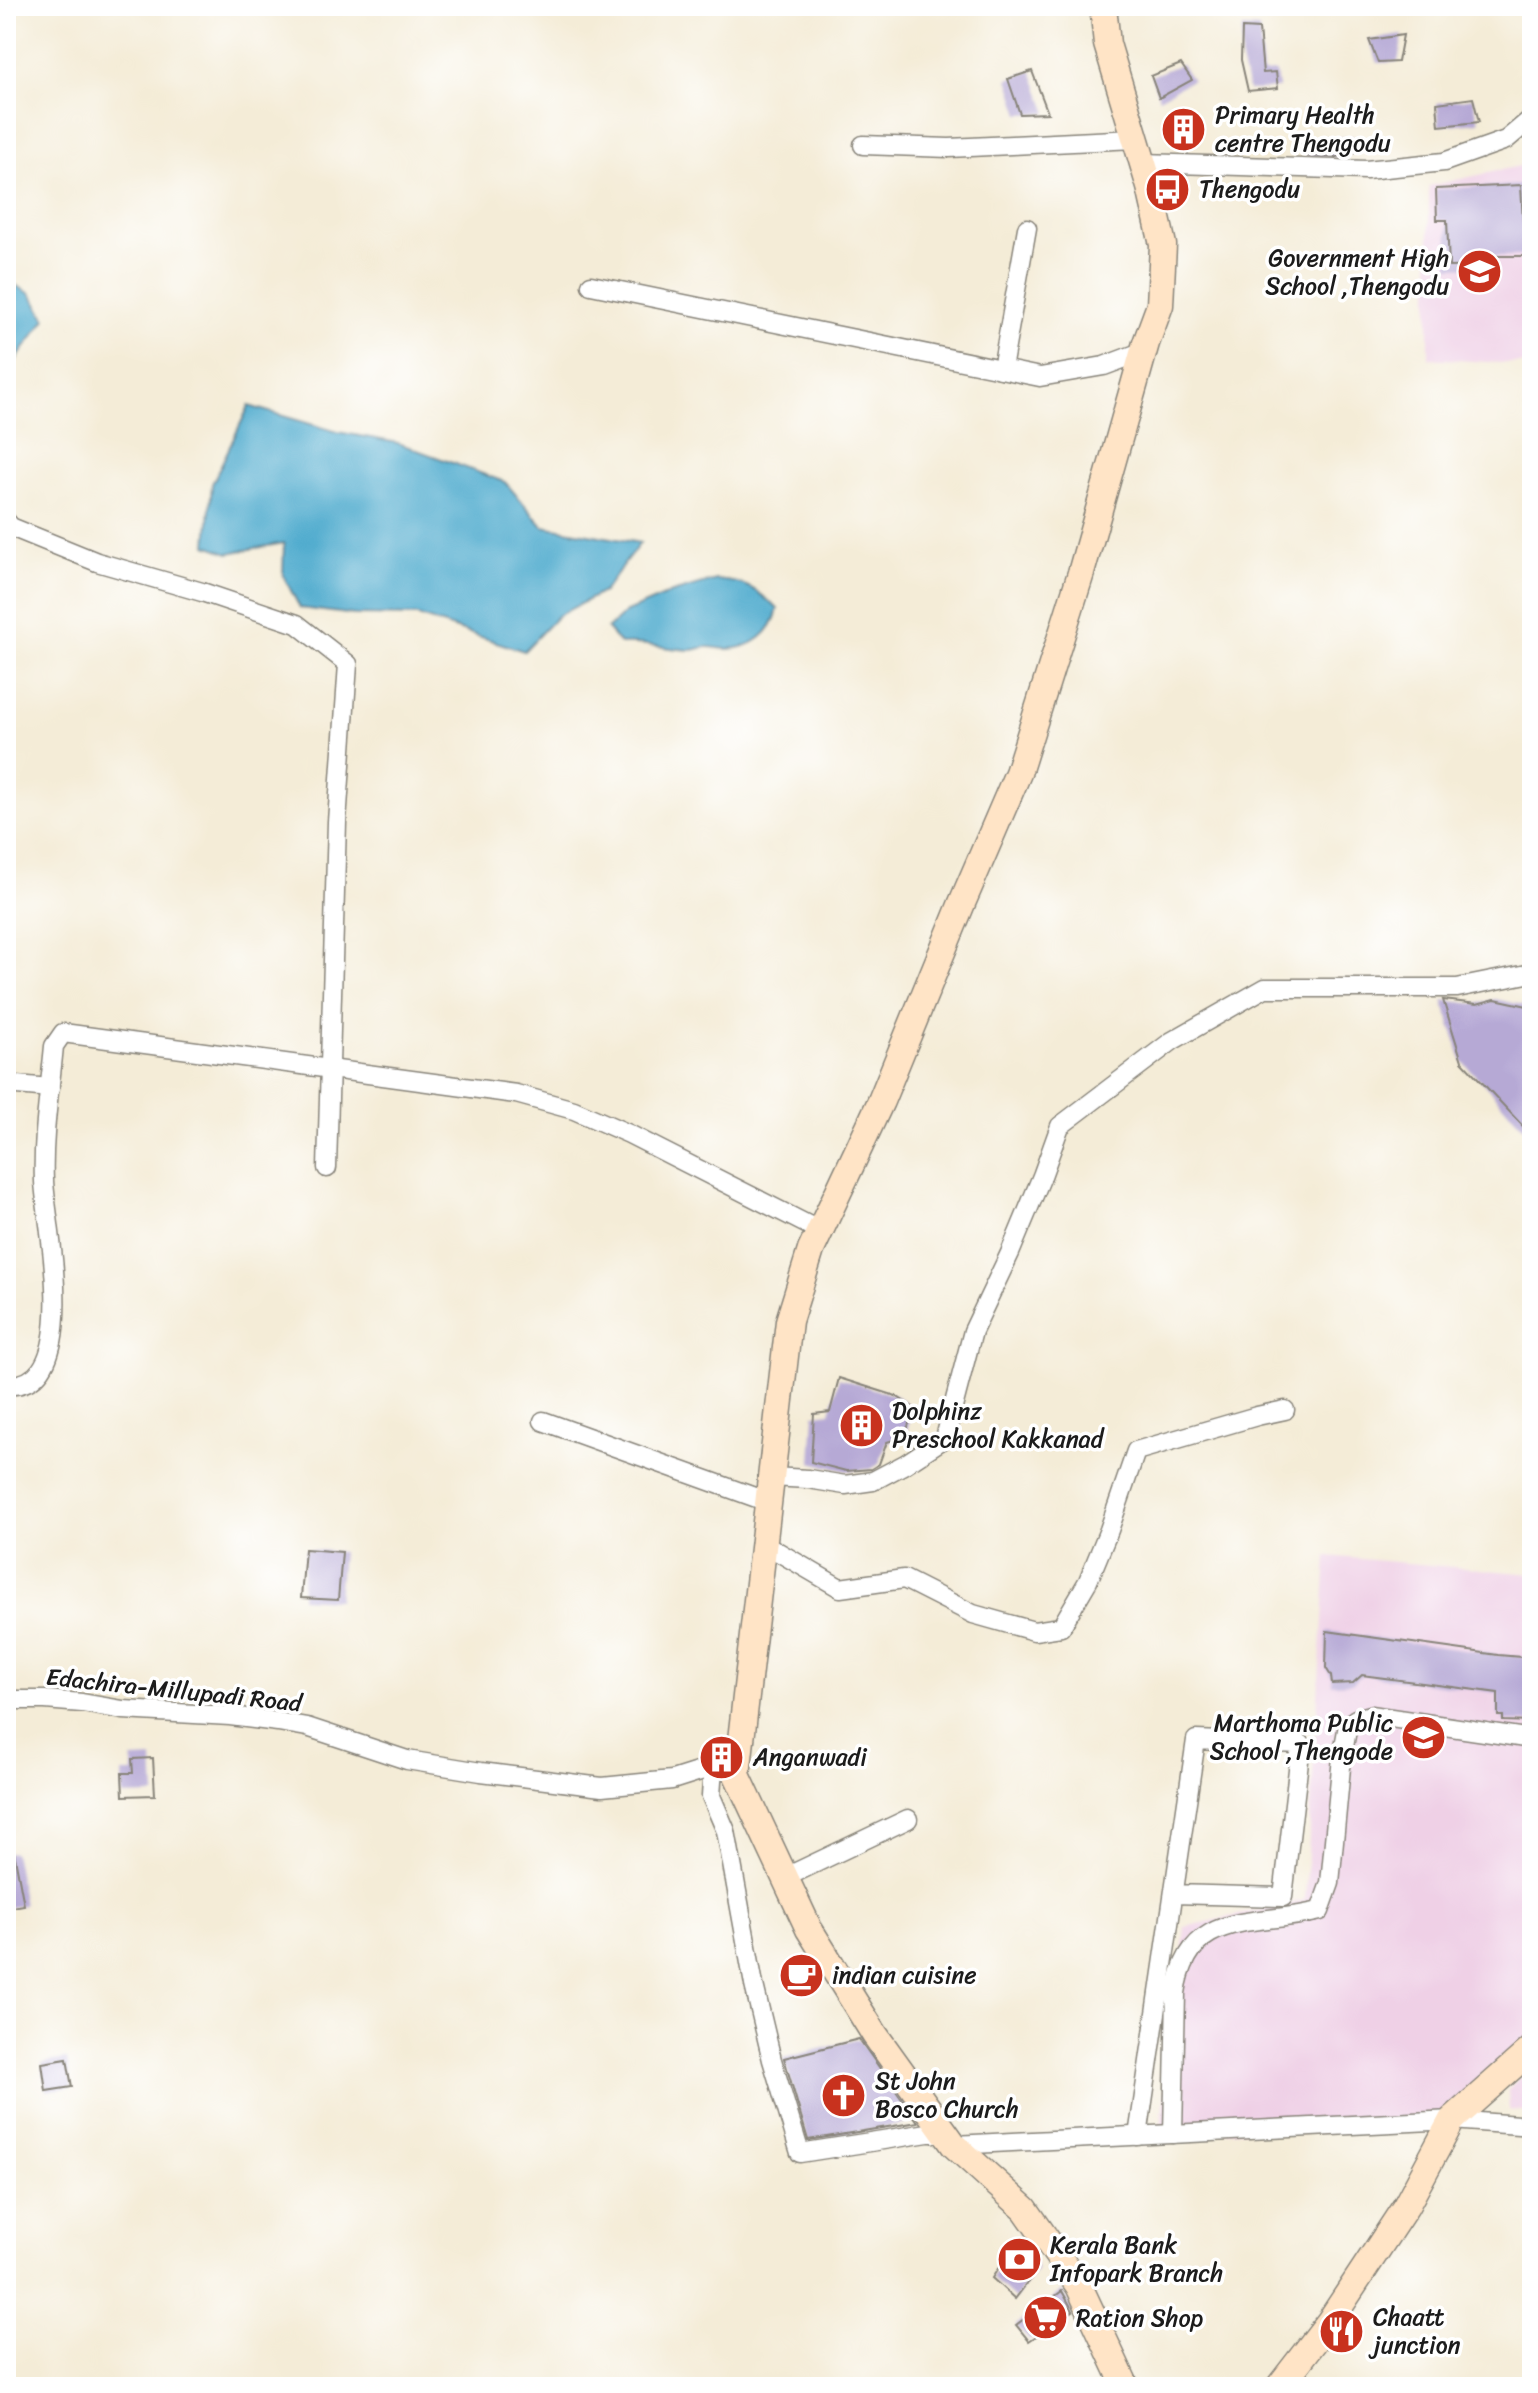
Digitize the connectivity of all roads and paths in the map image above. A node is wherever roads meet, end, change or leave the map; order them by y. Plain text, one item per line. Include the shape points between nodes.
1 (1103, 6) edge
2 (1532, 118) edge
3 (863, 145) dead end
4 (1139, 151) junction
5 (1027, 228) dead end
6 (591, 285) dead end
7 (1144, 351) junction
8 (1002, 369) junction
9 (6, 521) edge
10 (1532, 973) edge
11 (328, 1067) junction
12 (6, 1084) edge
13 (50, 1088) junction
14 (327, 1168) dead end
15 (820, 1231) junction
16 (6, 1385) edge
17 (1285, 1410) dead end
18 (543, 1421) dead end
19 (769, 1490) junction
20 (763, 1543) junction
21 (6, 1700) edge
22 (1532, 1739) edge
23 (725, 1771) junction
24 (908, 1819) dead end
25 (786, 1877) junction
26 (1174, 1894) junction
27 (1532, 2049) edge
28 (1452, 2120) junction
29 (1532, 2126) edge
30 (1173, 2134) junction
31 (1138, 2136) junction
32 (950, 2139) junction
33 (1126, 2387) edge
34 (1279, 2387) edge

1 - 4 main road via 1107,44
2 - 4 street via 1506,140 1444,162 1366,170
3 - 4 street
4 - 7 main road via 1163,245 1160,305
5 - 8 street
6 - 8 street
7 - 8 street via 1104,366 1040,377
7 - 15 main road via 1018,773 881,1101
9 - 11 street via 97,562 297,624 348,664
10 - 19 street via 1457,988 1265,988 1172,1041 1060,1126 973,1331 945,1438 873,1481 845,1485 808,1479
11 - 13 street via 63,1033 54,1046
11 - 14 street
11 - 15 street via 516,1094 574,1110
12 - 13 street
13 - 16 street via 44,1179 53,1254 53,1345 40,1374 18,1386
15 - 19 main road via 789,1321
17 - 20 street via 1136,1451 1099,1556 1061,1627 1034,1631 973,1614 904,1579 840,1588
18 - 19 street
19 - 20 main road
20 - 23 main road
21 - 23 street, Edachira-Millupadi Road via 278,1722 407,1760 602,1787
22 - 30 street via 1371,1715 1348,1725 1330,1883 1320,1911 1226,1926 1199,1939 1179,1973
23 - 25 main road
23 - 32 street via 711,1796 726,1831 754,1985 800,2153 928,2133
24 - 25 street
25 - 32 main road via 809,1929 875,2035
26 - 26 street via 1196,1740 1301,1744 1283,1897
26 - 31 street
27 - 28 main road
28 - 29 street
28 - 30 street
28 - 34 main road via 1406,2206
30 - 31 street
31 - 32 street
32 - 33 main road via 1025,2209 1079,2286

